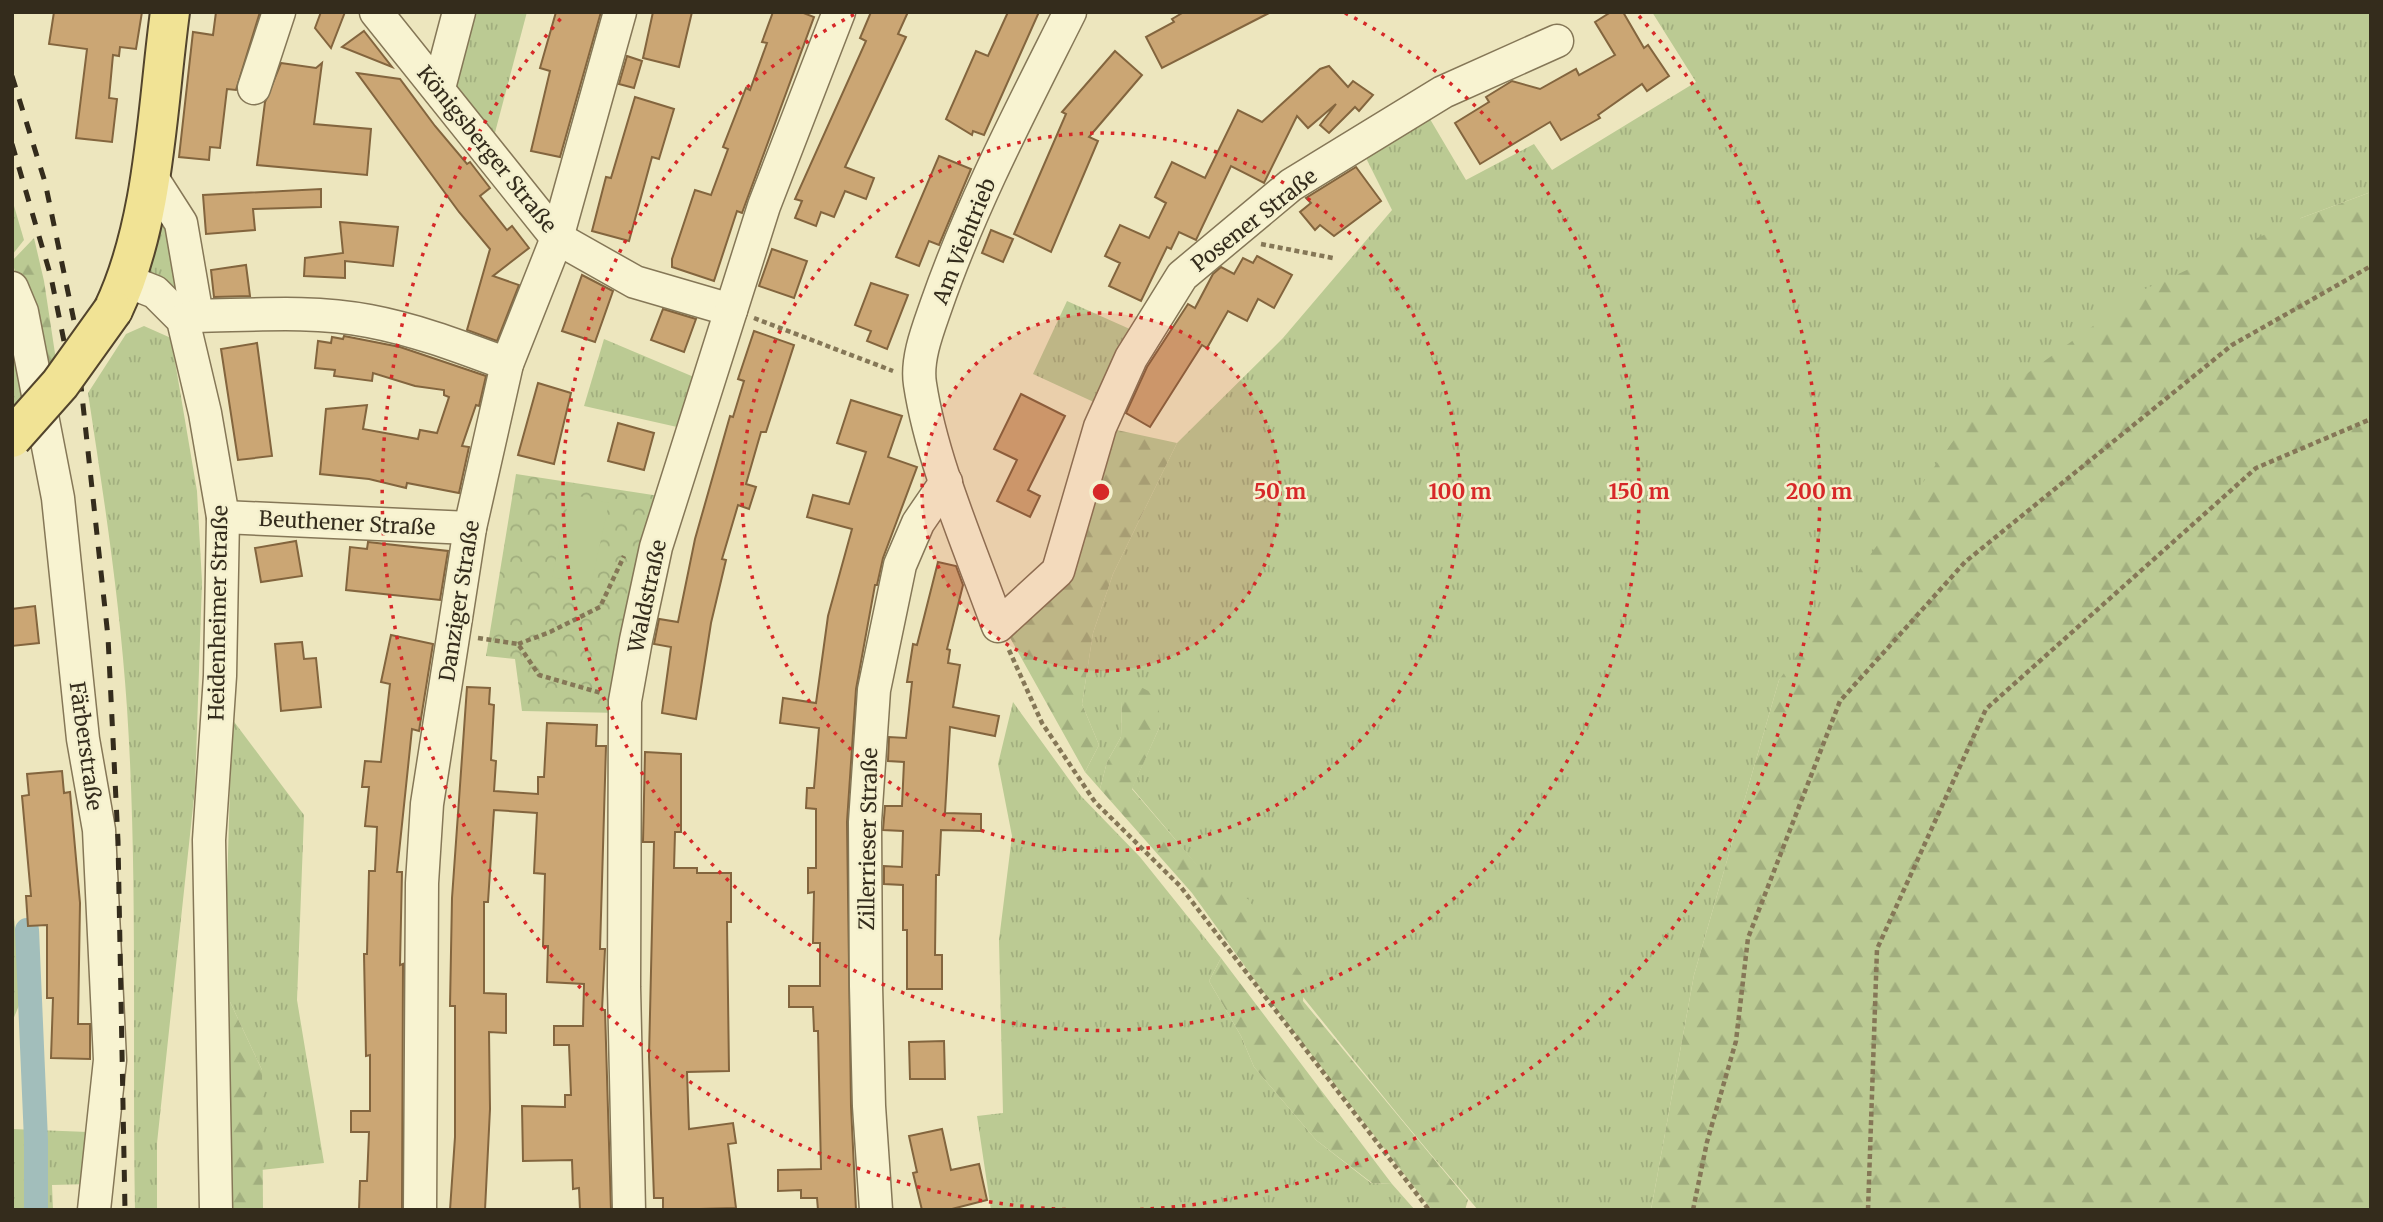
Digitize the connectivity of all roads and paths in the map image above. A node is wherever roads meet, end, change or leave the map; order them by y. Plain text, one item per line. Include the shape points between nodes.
1 (170, 12) edge
2 (279, 12) edge
3 (376, 12) edge
4 (459, 12) edge
5 (620, 12) edge
6 (839, 12) edge
7 (1070, 12) edge
8 (1557, 41) dead end
9 (254, 88) dead end
10 (439, 88) junction
11 (149, 173) junction
12 (557, 238) junction
13 (1225, 238) junction
14 (1333, 258) dead end
15 (2371, 266) edge
16 (12, 288) edge
17 (120, 295) junction
18 (731, 309) junction
19 (190, 318) junction
20 (507, 364) junction
21 (919, 381) junction
22 (2371, 419) edge
23 (12, 438) edge
24 (946, 482) junction
25 (223, 517) junction
26 (470, 528) junction
27 (660, 535) junction
28 (998, 626) junction
29 (453, 633) junction
30 (518, 644) junction
31 (625, 701) junction
32 (94, 1210) edge
33 (216, 1210) edge
34 (420, 1210) edge
35 (629, 1210) edge
36 (876, 1210) edge
37 (1429, 1210) edge
38 (1693, 1210) edge
39 (1868, 1210) edge

1 - 11 main road
2 - 9 street
3 - 10 street, Königsberger Straße
4 - 10 street
5 - 12 street, Danziger Straße
6 - 18 street, Waldstraße via 764,206
7 - 21 street, Am Viehtrieb via 950,266 925,339
8 - 13 street, Posener Straße via 1443,92 1291,186
10 - 12 street, Königsberger Straße
11 - 17 main road via 141,223
11 - 19 street, Heidenheimer Straße via 181,223
12 - 18 street, Königsberger Straße via 635,282
12 - 20 street, Danziger Straße
13 - 14 path
13 - 28 street, Posener Straße via 1182,276 1131,358 1100,426 1058,571
15 - 38 path via 2232,345 1965,562 1840,701 1748,938 1736,1041
16 - 32 street, Färberstraße via 22,312 58,498 83,739 99,830 110,1060
17 - 19 street via 155,292
17 - 23 main road, bridge via 61,384
18 - 21 path
18 - 27 street, Waldstraße
19 - 20 street via 306,314 366,320 424,334
19 - 25 street, Heidenheimer Straße
20 - 26 street, Danziger Straße
21 - 24 street, Am Viehtrieb
22 - 39 path via 2256,468 1986,709 1877,949
24 - 28 street
24 - 36 street, Zillerrieser Straße via 918,523 900,565 874,690 865,822 869,1106
25 - 26 street, Beuthener Straße
25 - 33 street, Heidenheimer Straße via 220,676 209,840
26 - 29 street, Danziger Straße
27 - 30 path via 636,533 600,607
27 - 31 street, Waldstraße
28 - 37 path via 1042,723 1095,802 1180,886
29 - 30 path
29 - 34 street, Danziger Straße via 427,804 422,883
30 - 31 path via 539,675
31 - 35 street, Waldstraße

